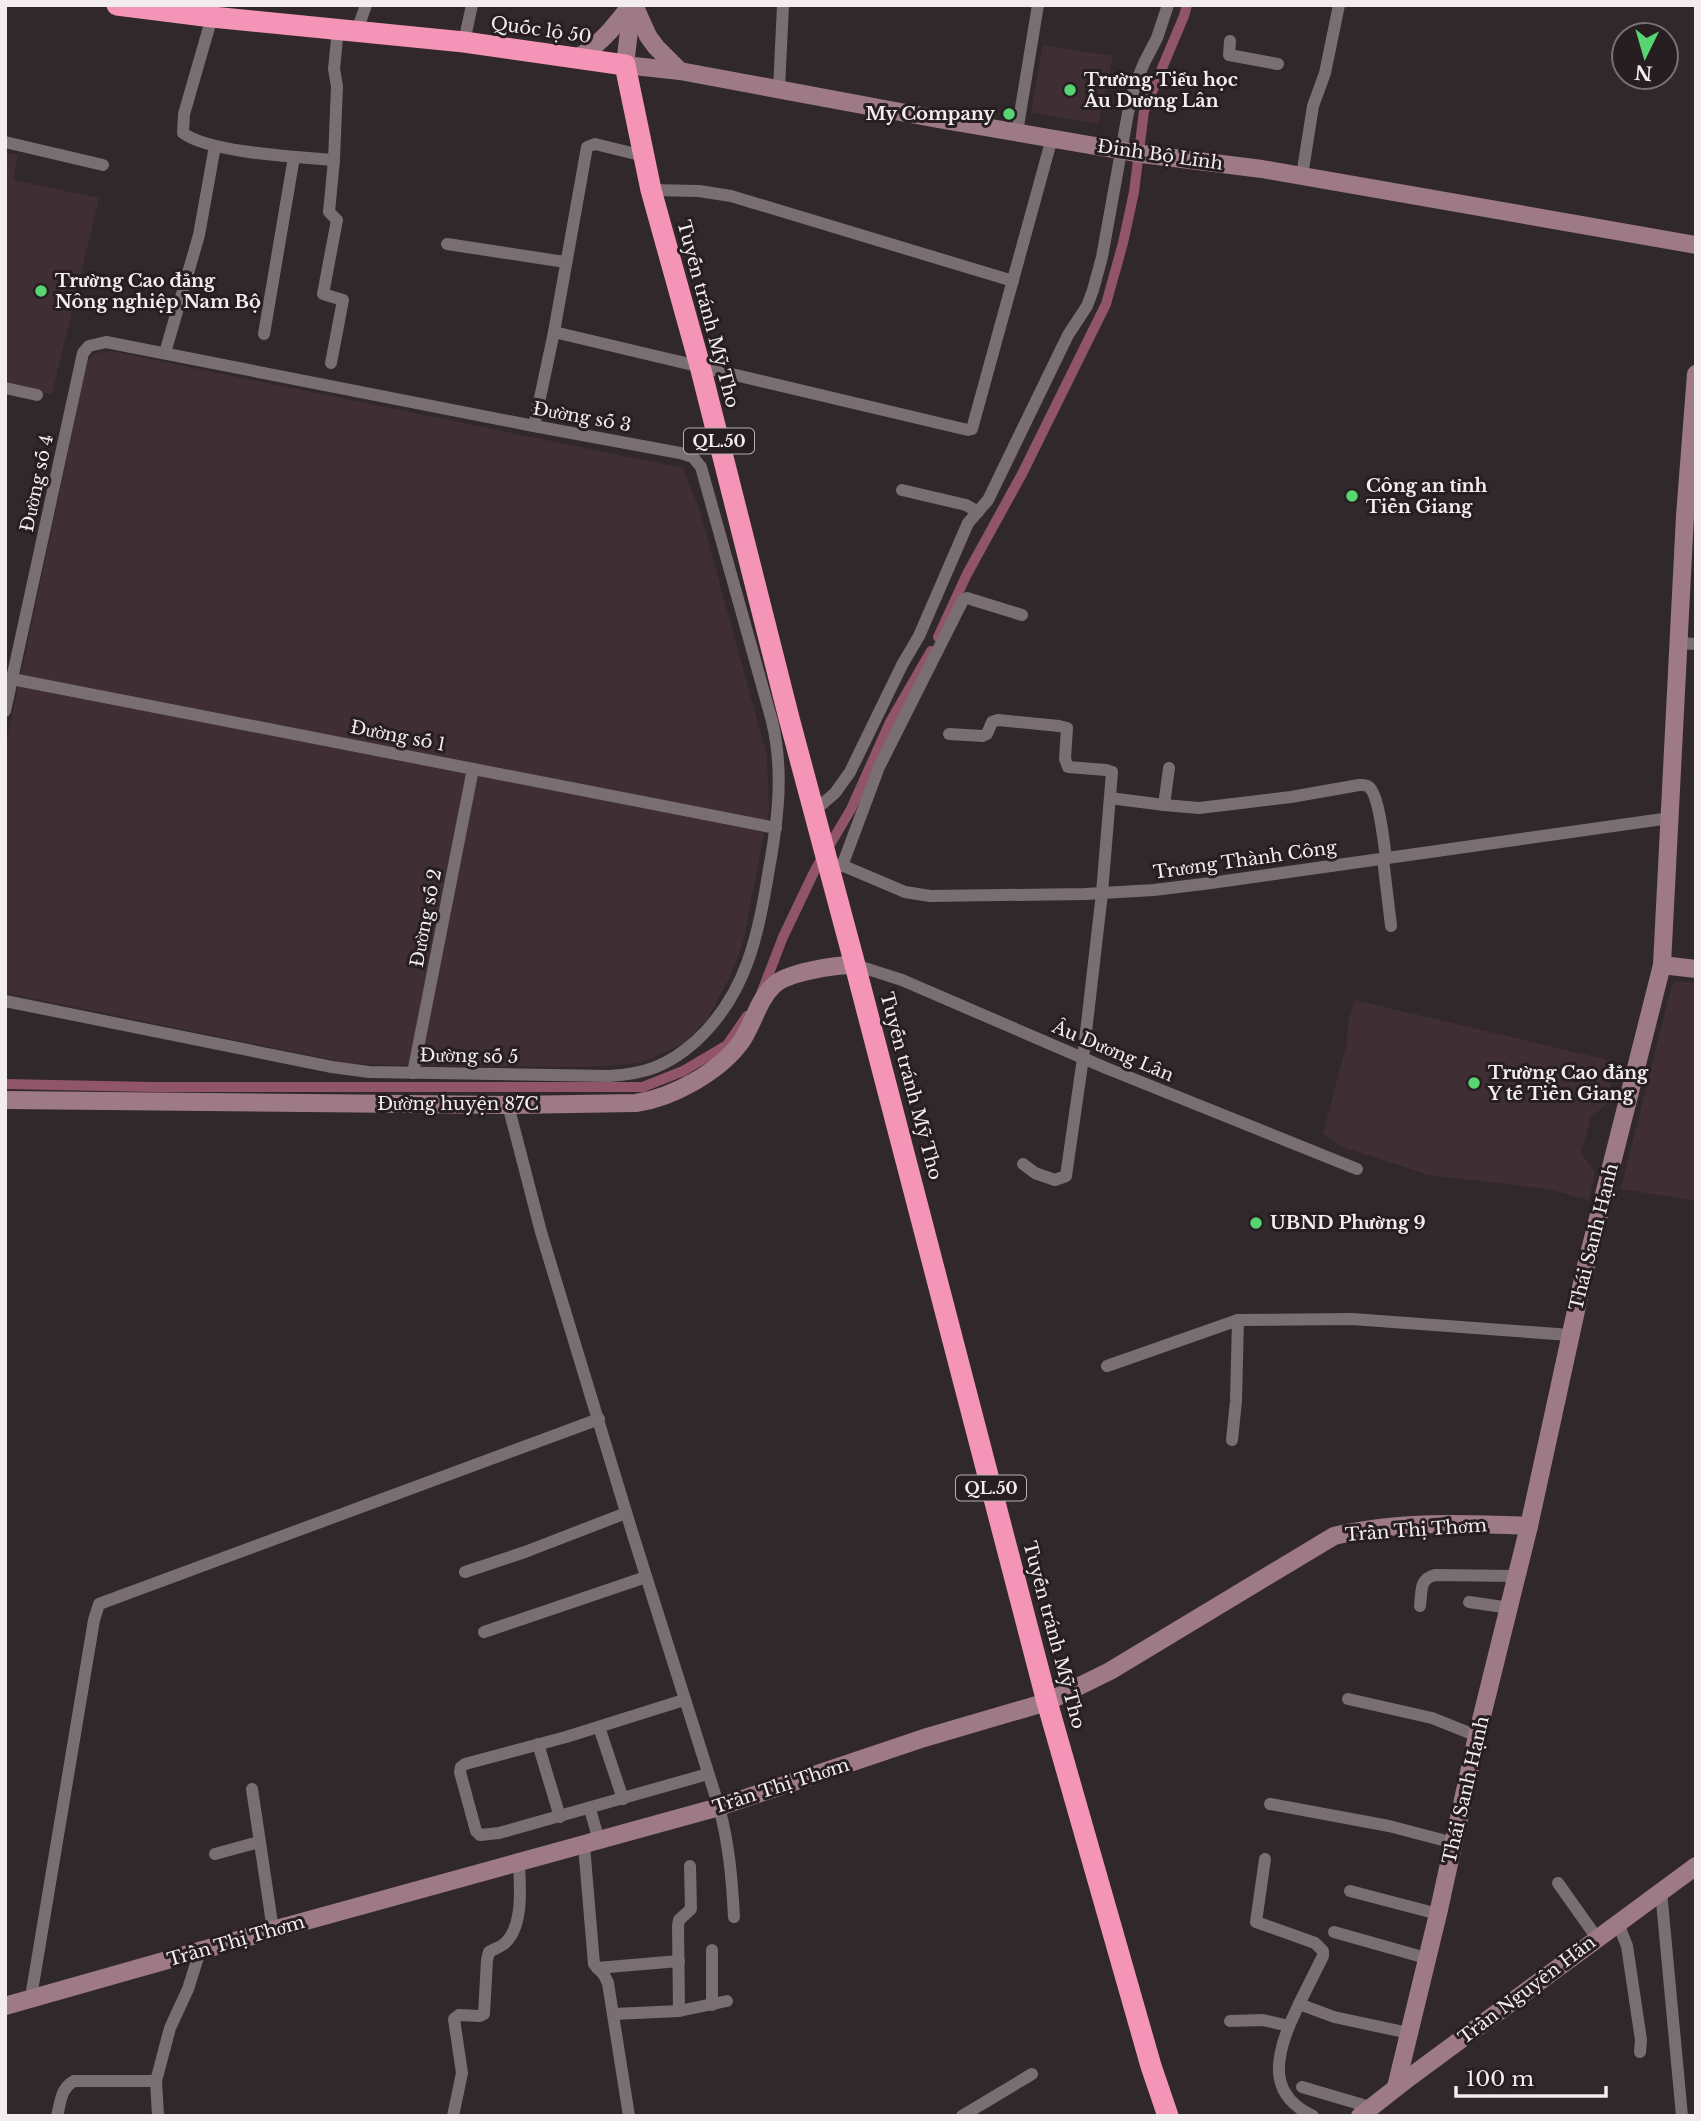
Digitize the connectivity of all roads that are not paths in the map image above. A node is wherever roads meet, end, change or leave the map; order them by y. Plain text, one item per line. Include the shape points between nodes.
1 (117, 5) edge
2 (366, 5) edge
3 (472, 5) edge
4 (632, 5) edge
5 (783, 5) edge
6 (1038, 5) edge
7 (1168, 5) edge
8 (1339, 5) edge
9 (244, 13) edge
10 (212, 17) junction
11 (347, 30) junction
12 (1230, 41) dead end
13 (464, 42) junction
14 (577, 58) junction
15 (1278, 64) dead end
16 (625, 65) junction
17 (680, 71) junction
18 (779, 89) junction
19 (1017, 132) junction
20 (1052, 138) junction
21 (5, 142) edge
22 (215, 146) junction
23 (1130, 152) junction
24 (644, 156) junction
25 (294, 157) junction
26 (334, 160) junction
27 (103, 165) dead end
28 (1302, 176) junction
29 (651, 190) junction
30 (447, 244) dead end
31 (1696, 245) edge
32 (565, 262) junction
33 (1013, 281) junction
34 (554, 332) junction
35 (264, 334) dead end
36 (89, 346) joint
37 (165, 353) junction
38 (331, 363) dead end
39 (700, 366) junction
40 (1696, 374) edge
41 (5, 388) edge
42 (37, 395) dead end
43 (534, 426) junction
44 (902, 489) dead end
45 (978, 512) junction
46 (738, 516) junction
47 (716, 521) junction
48 (1022, 615) dead end
49 (1687, 644) edge
50 (12, 679) junction
51 (5, 711) edge
52 (781, 720) junction
53 (949, 734) dead end
54 (1169, 768) dead end
55 (473, 769) junction
56 (1110, 798) junction
57 (1164, 805) junction
58 (815, 814) junction
59 (1670, 818) junction
60 (776, 828) junction
61 (1385, 859) junction
62 (832, 862) junction
63 (1102, 893) junction
64 (1391, 926) dead end
65 (855, 965) junction
66 (1662, 965) junction
67 (1696, 969) edge
68 (5, 1001) edge
69 (1083, 1058) junction
70 (413, 1073) junction
71 (5, 1100) edge
72 (508, 1105) junction
73 (1023, 1164) dead end
74 (1357, 1169) dead end
75 (1238, 1320) junction
76 (1570, 1335) junction
77 (1107, 1366) dead end
78 (598, 1419) junction
79 (1232, 1440) dead end
80 (626, 1513) junction
81 (1529, 1526) junction
82 (465, 1572) dead end
83 (1517, 1576) junction
84 (646, 1577) junction
85 (1469, 1602) dead end
86 (1420, 1606) dead end
87 (1510, 1608) junction
88 (484, 1632) dead end
89 (1348, 1699) dead end
90 (684, 1700) junction
91 (1047, 1702) junction
92 (599, 1727) junction
93 (1477, 1737) junction
94 (538, 1744) junction
95 (710, 1781) junction
96 (252, 1789) dead end
97 (623, 1799) junction
98 (718, 1804) junction
99 (1270, 1804) dead end
100 (591, 1811) junction
101 (560, 1817) junction
102 (594, 1841) junction
103 (259, 1842) junction
104 (1454, 1843) junction
105 (215, 1854) dead end
106 (1265, 1859) dead end
107 (519, 1863) junction
108 (690, 1866) dead end
109 (1696, 1866) edge
110 (1558, 1883) dead end
111 (1350, 1891) dead end
112 (1661, 1891) junction
113 (1438, 1913) junction
114 (734, 1917) dead end
115 (1618, 1923) junction
116 (273, 1930) junction
117 (1334, 1932) dead end
118 (1597, 1938) junction
119 (712, 1950) dead end
120 (200, 1951) junction
121 (1426, 1958) junction
122 (679, 1961) junction
123 (597, 1968) junction
124 (31, 1997) junction
125 (727, 2001) dead end
126 (1299, 2004) junction
127 (712, 2005) junction
128 (5, 2006) edge
129 (679, 2011) junction
130 (614, 2014) junction
131 (1230, 2021) dead end
132 (1289, 2026) junction
133 (1409, 2033) junction
134 (1640, 2052) dead end
135 (1032, 2074) dead end
136 (156, 2081) junction
137 (1302, 2087) dead end
138 (1396, 2087) junction
139 (1365, 2111) edge
140 (57, 2116) edge
141 (158, 2116) edge
142 (453, 2116) edge
143 (629, 2116) edge
144 (962, 2116) edge
145 (1168, 2116) edge
146 (1313, 2116) edge
147 (1682, 2116) edge

1 - 10 highway, Quốc lộ 50
2 - 11 street
3 - 13 street
4 - 14 street via 608,35
4 - 16 street
4 - 17 street via 656,47
5 - 18 street
6 - 19 street
7 - 23 street via 1135,85
8 - 28 street via 1313,106
9 - 10 highway, Quốc lộ 50
9 - 11 highway, Quốc lộ 50
10 - 22 street via 184,114 183,133
11 - 13 highway, Quốc lộ 50
11 - 26 street via 334,62 338,86
12 - 15 street via 1229,55
13 - 14 highway, Quốc lộ 50
14 - 16 highway, Quốc lộ 50
16 - 17 street, Đinh Bộ Lĩnh
16 - 24 highway, Tuyến tránh Mỹ Tho / QL.50
17 - 18 street, Đinh Bộ Lĩnh
18 - 19 street, Đinh Bộ Lĩnh
19 - 20 street, Đinh Bộ Lĩnh
20 - 23 street, Đinh Bộ Lĩnh
20 - 33 street
21 - 27 street
22 - 25 street
22 - 37 street via 197,246
23 - 28 street, Đinh Bộ Lĩnh
23 - 45 street via 1087,306
24 - 29 highway, Tuyến tránh Mỹ Tho / QL.50
24 - 32 street via 595,144 587,147
25 - 26 street
25 - 35 street
26 - 38 street via 329,212 337,220 323,294 343,300
28 - 31 street, Đinh Bộ Lĩnh
29 - 33 street via 731,196
29 - 39 highway, Tuyến tránh Mỹ Tho / QL.50
30 - 32 street
32 - 34 street
33 - 39 street via 972,429
34 - 39 street
34 - 43 street
36 - 37 street, Đường số 3 via 106,342
36 - 50 street, Đường số 4 via 83,353
37 - 43 street, Đường số 3
39 - 46 highway, Tuyến tránh Mỹ Tho / QL.50
40 - 49 street, Thái Sanh Hạnh via 1685,516
41 - 42 street
43 - 47 street, Đường số 3 via 693,457 701,467
44 - 45 street
45 - 58 street via 968,523 919,636 850,772
46 - 47 street
46 - 52 highway, Tuyến tránh Mỹ Tho / QL.50
47 - 52 street, Đường số 3
48 - 62 street via 964,600
49 - 59 street, Thái Sanh Hạnh
50 - 51 street, Đường số 4
50 - 55 street, Đường số 1
52 - 58 highway, Tuyến tránh Mỹ Tho / QL.50
52 - 60 street, Đường số 3
53 - 56 street via 983,736 998,720 1067,728 1065,764 1112,772
54 - 57 street
55 - 60 street, Đường số 1
55 - 70 street, Đường số 2
56 - 57 street
56 - 63 street
57 - 61 street via 1199,808 1364,784 1372,789
58 - 62 highway, Tuyến tránh Mỹ Tho / QL.50
59 - 61 street, Trương Thành Công
59 - 66 street, Thái Sanh Hạnh
60 - 70 street, Đường số 5 via 746,971 722,1014 680,1056 630,1075
61 - 63 street, Trương Thành Công
61 - 64 street
62 - 63 street, Trương Thành Công via 915,894
62 - 65 highway, Tuyến tránh Mỹ Tho / QL.50
63 - 69 street
65 - 69 street, Âu Dương Lân via 902,979
65 - 72 street, Đường huyện 87C via 831,966 774,984 733,1051 669,1095 636,1103
65 - 91 highway, Tuyến tránh Mỹ Tho / QL.50
66 - 67 street
66 - 76 street, Thái Sanh Hạnh
68 - 70 street, Đường số 5 via 332,1067
69 - 73 street via 1066,1176 1055,1180
69 - 74 street, Âu Dương Lân
71 - 72 street, Đường huyện 87C
72 - 78 street
75 - 76 street via 1352,1318
75 - 77 street
75 - 79 street
76 - 81 street, Thái Sanh Hạnh
78 - 80 street
78 - 124 street via 97,1607
80 - 82 street
80 - 84 street
81 - 83 street, Thái Sanh Hạnh
81 - 91 street, Trần Thị Thơm via 1468,1523 1359,1530 1334,1536 1110,1671
83 - 86 street via 1426,1577
83 - 87 street, Thái Sanh Hạnh
84 - 88 street
84 - 90 street
85 - 87 street
87 - 93 street, Thái Sanh Hạnh
89 - 93 street via 1432,1718
90 - 92 street
90 - 95 street
91 - 98 street, Trần Thị Thơm
91 - 145 highway, Tuyến tránh Mỹ Tho / QL.50
92 - 94 street
92 - 97 street
93 - 104 street, Thái Sanh Hạnh
94 - 101 street
94 - 101 street via 461,1767 476,1831 488,1835
95 - 97 street
95 - 98 street
96 - 103 street
97 - 100 street
98 - 102 street, Trần Thị Thơm
98 - 114 street via 730,1859
99 - 104 street
100 - 101 street
100 - 102 street
102 - 107 street, Trần Thị Thơm
102 - 123 street
103 - 105 street
103 - 116 street
104 - 113 street, Thái Sanh Hạnh
106 - 126 street via 1256,1922 1315,1943 1323,1951
107 - 116 street, Trần Thị Thơm
107 - 142 street via 521,1898 516,1922 507,1941 489,1952 484,2014 456,2015 454,2019 462,2073
108 - 122 street via 691,1909 679,1920
109 - 112 street, Trần Nguyên Hãn
110 - 118 street
111 - 113 street
112 - 115 street, Trần Nguyên Hãn
112 - 147 street
113 - 121 street, Thái Sanh Hạnh
115 - 118 street, Trần Nguyên Hãn
115 - 134 street via 1627,1946
116 - 120 street, Trần Thị Thơm
117 - 121 street
118 - 138 street, Trần Nguyên Hãn
119 - 127 street
120 - 124 street, Trần Thị Thơm
120 - 136 street via 170,2028
121 - 133 street, Thái Sanh Hạnh
122 - 123 street
122 - 129 street
123 - 130 street via 608,1983
124 - 128 street, Trần Thị Thơm
125 - 127 street
126 - 132 street
126 - 133 street via 1334,2017
127 - 129 street
129 - 130 street
130 - 143 street
131 - 132 street
132 - 146 street via 1280,2055 1280,2080 1292,2104
133 - 138 street, Thái Sanh Hạnh
135 - 144 street
136 - 140 street via 74,2081 61,2094
136 - 141 street
137 - 139 street
138 - 139 street, Trần Nguyên Hãn

